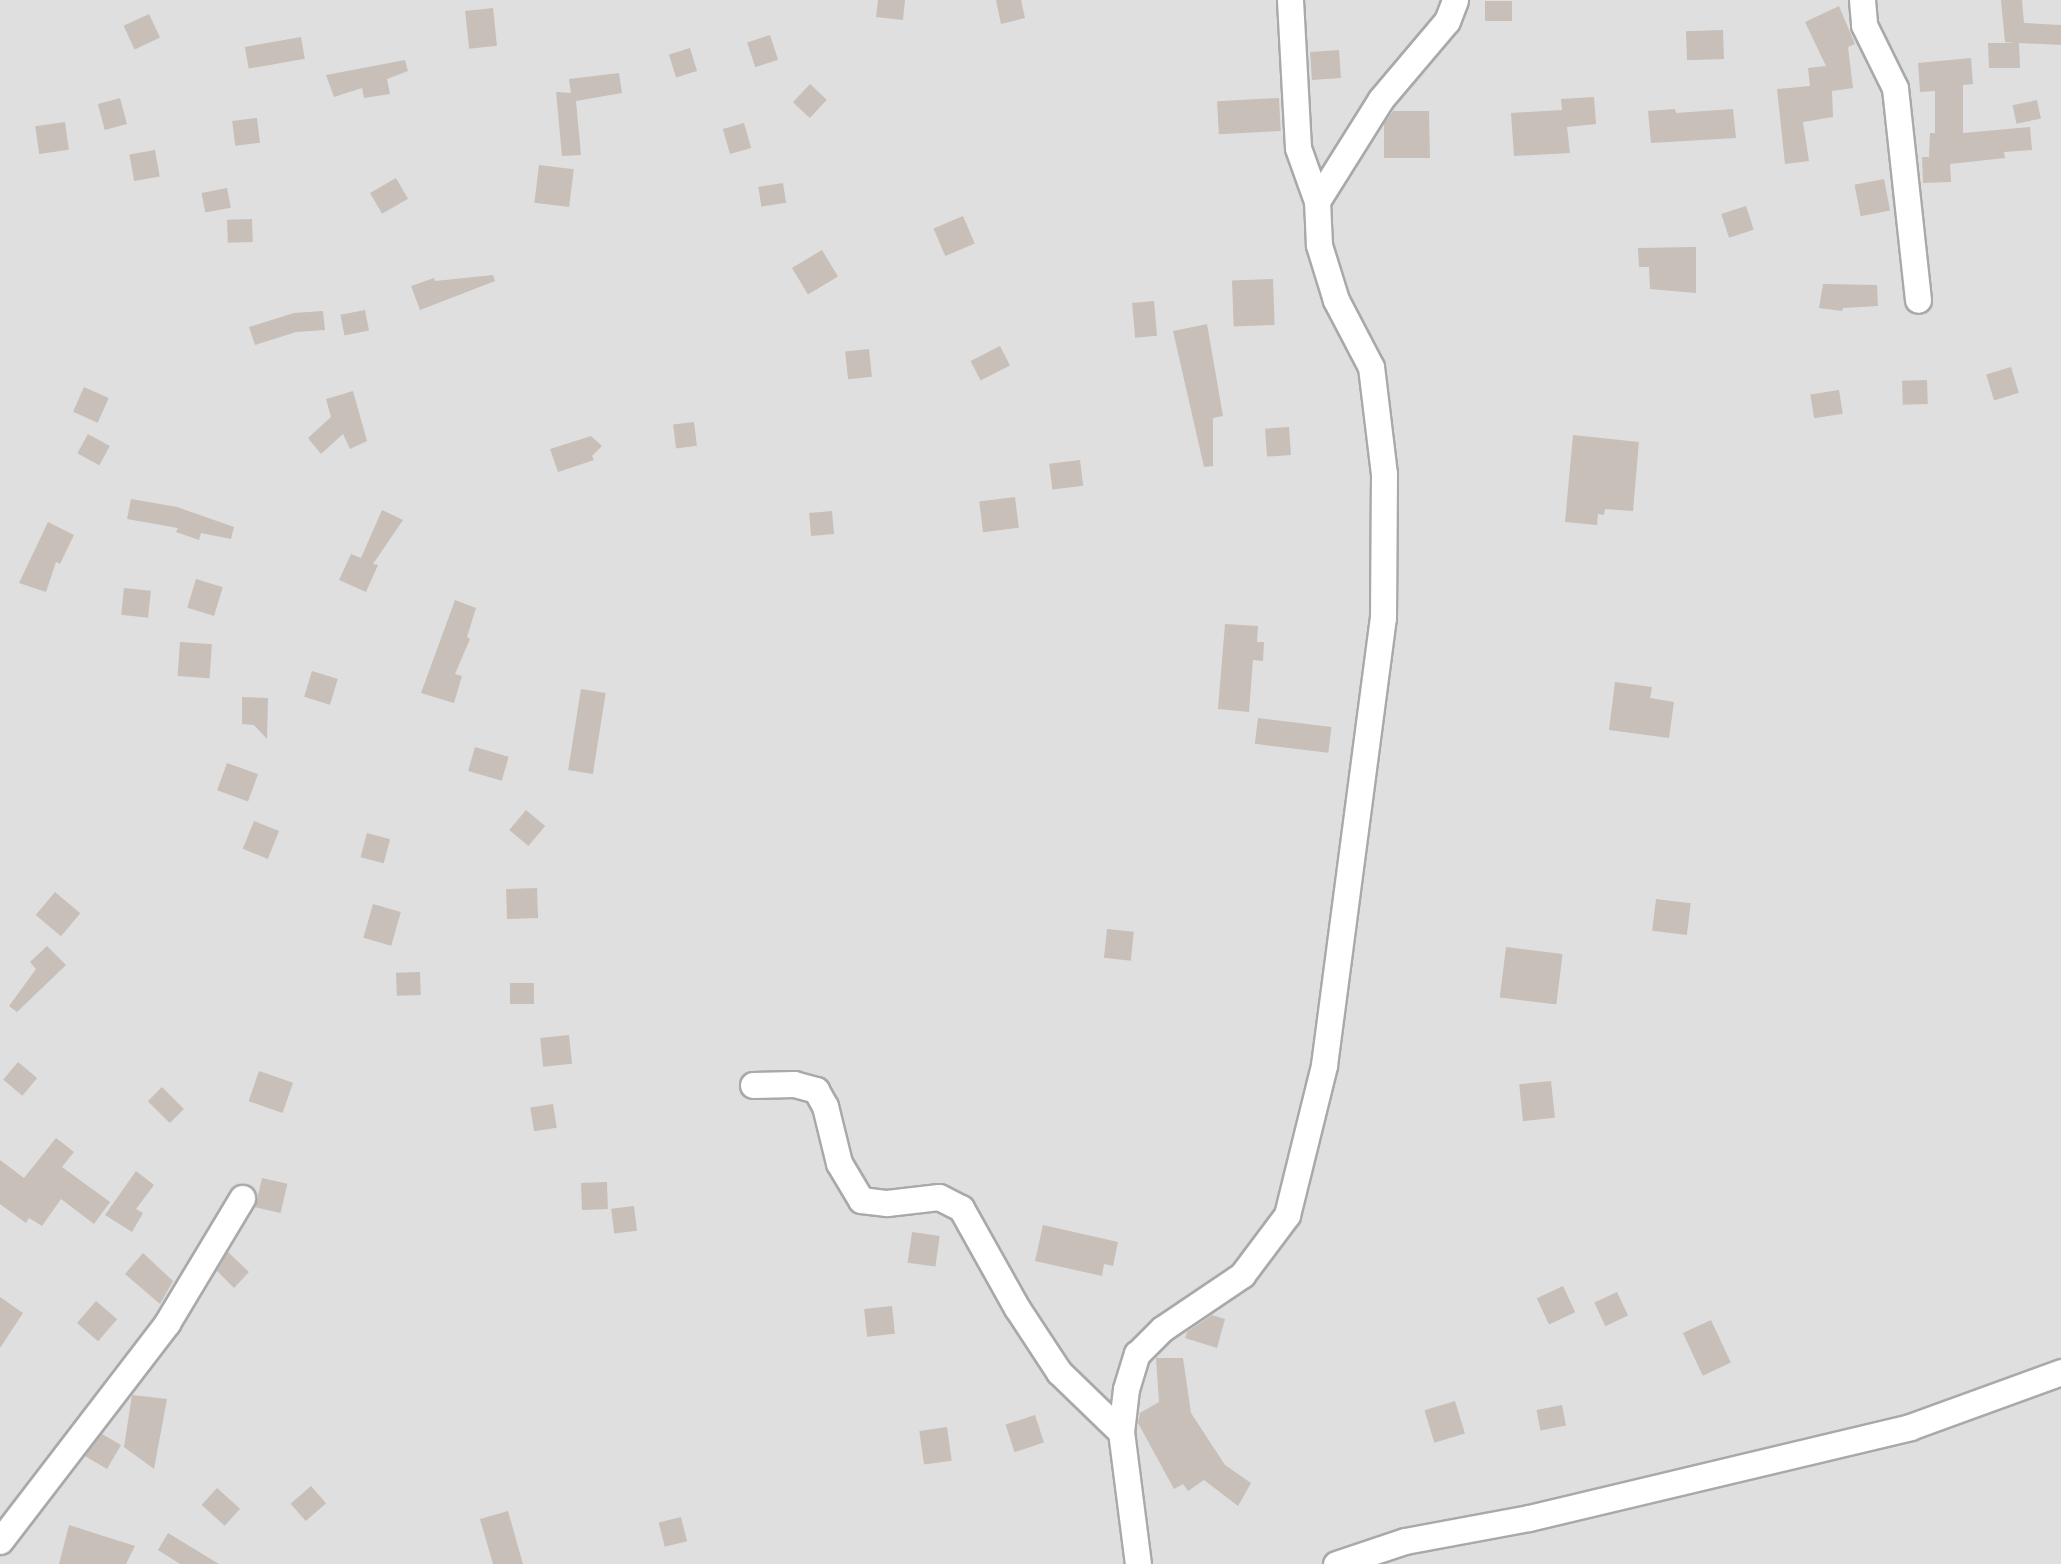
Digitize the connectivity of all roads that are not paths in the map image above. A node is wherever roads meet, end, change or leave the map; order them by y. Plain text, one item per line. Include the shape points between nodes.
1 (1290, 0) edge
2 (1455, 0) edge
3 (1862, 0) edge
4 (1317, 201) junction
5 (1918, 300) dead end
6 (753, 1084) dead end
7 (242, 1198) dead end
8 (2061, 1372) edge
9 (1121, 1432) junction
10 (0, 1542) edge
11 (1138, 1564) edge
12 (1336, 1564) edge

1 - 4 street via 1298,148
2 - 4 street via 1448,20 1381,100
3 - 5 street via 1864,24 1895,88
4 - 9 street via 1319,245 1336,300 1372,367 1384,474 1383,618 1324,1065 1287,1215 1242,1274 1137,1354
6 - 9 street via 816,1090 839,1163 861,1200 938,1198 961,1208 1059,1372
7 - 10 street via 168,1323
8 - 12 street via 1910,1426 1547,1514 1405,1541
9 - 11 street

